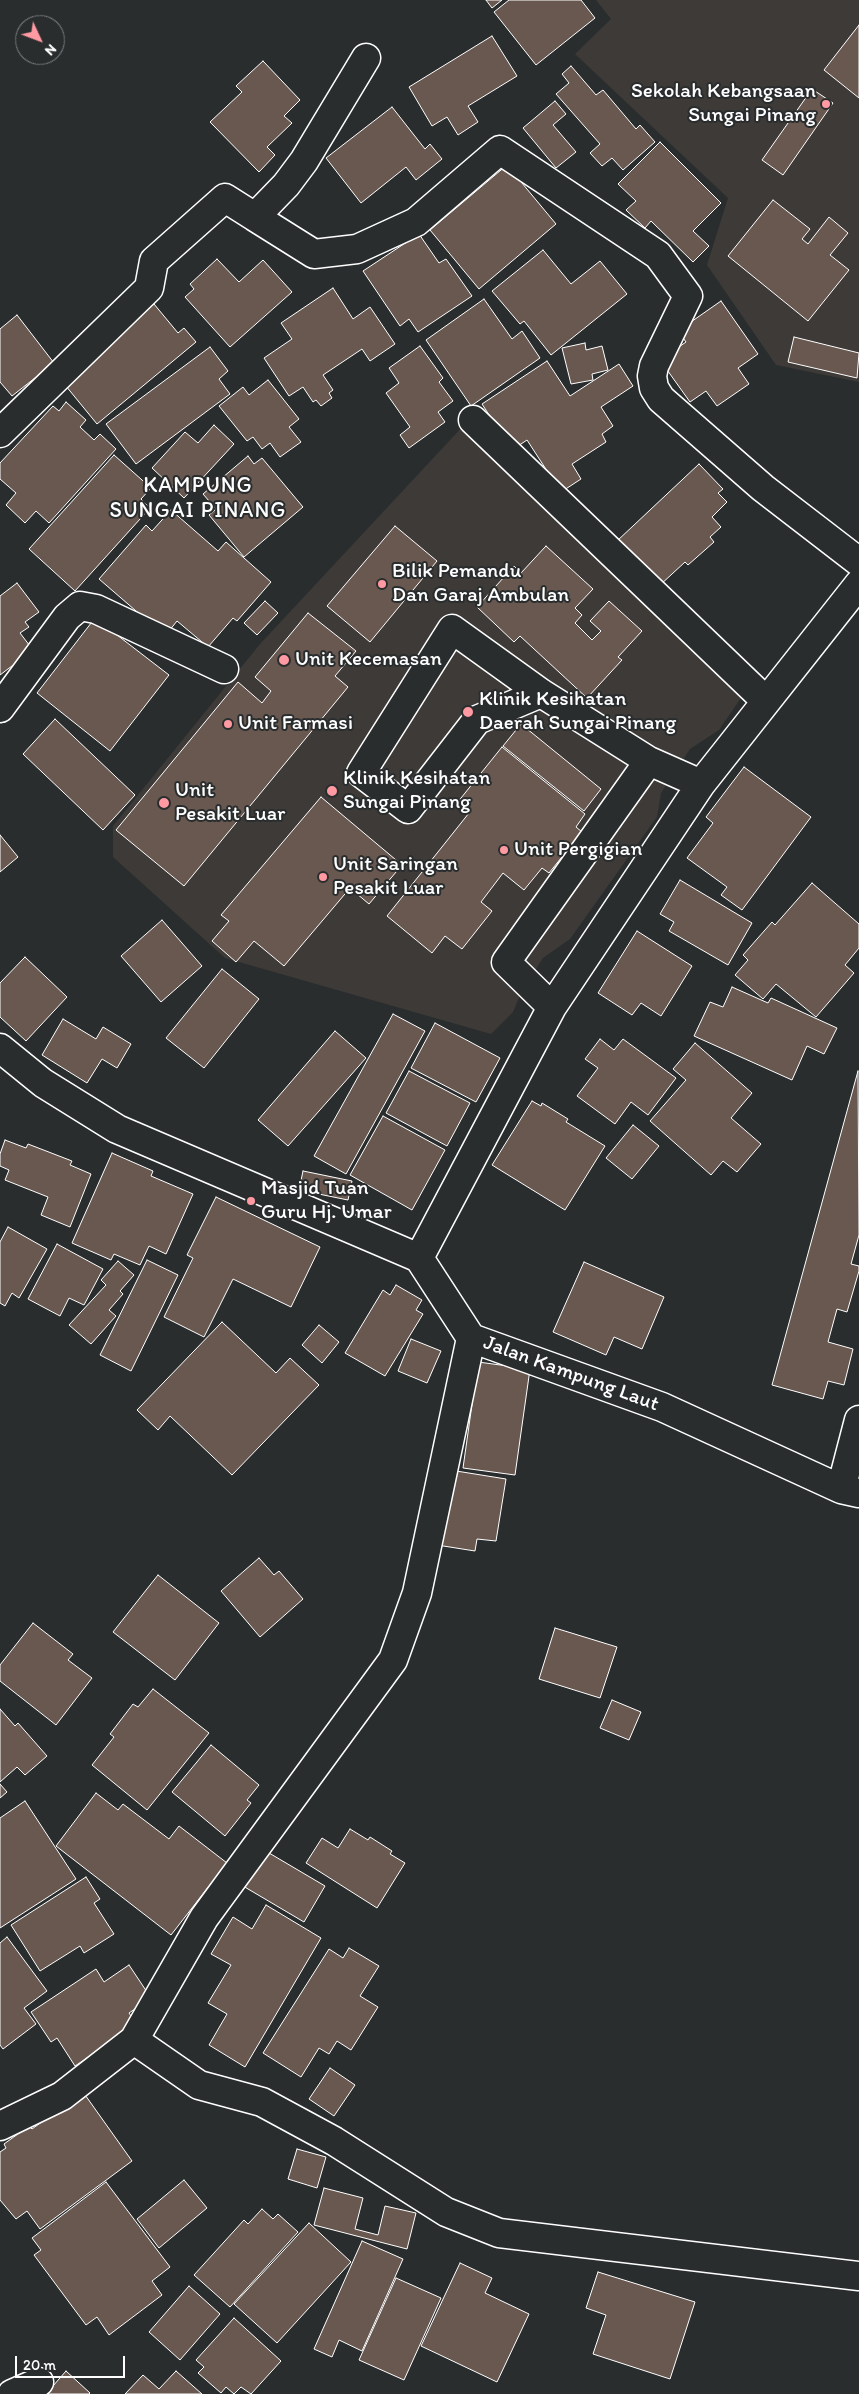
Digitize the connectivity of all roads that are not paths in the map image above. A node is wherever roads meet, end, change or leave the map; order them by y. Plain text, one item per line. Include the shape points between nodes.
1 (366, 58) dead end
2 (255, 217) junction
3 (473, 420) dead end
4 (0, 433) edge
5 (859, 562) edge
6 (859, 584) edge
7 (224, 669) dead end
8 (541, 693) junction
9 (766, 701) junction
10 (0, 708) edge
11 (649, 761) junction
12 (701, 784) junction
13 (552, 1007) junction
14 (0, 1048) edge
15 (419, 1258) junction
16 (471, 1338) junction
17 (859, 1420) edge
18 (850, 1491) edge
19 (134, 2040) junction
20 (0, 2126) edge
21 (859, 2276) edge
22 (39, 2382) dead end
23 (12, 2394) edge

1 - 2 street via 304,161
2 - 4 street via 224,198 154,261 149,288
2 - 5 street via 314,254 357,249 416,222 500,150 658,255 688,296 654,366 654,388 661,399 763,488
3 - 9 street
6 - 9 street
7 - 10 street via 96,609 80,606 67,617
8 - 8 street via 452,630 361,773 408,810 478,720
8 - 11 street
9 - 12 street
11 - 12 street
11 - 13 street via 506,962
12 - 13 street
13 - 15 street
14 - 15 street via 42,1083 118,1129
15 - 16 street, Jalan Kampung Laut
16 - 18 street, Jalan Kampung Laut via 662,1406
16 - 19 street via 417,1593 393,1660 204,1918
17 - 18 street
19 - 20 street via 62,2096
19 - 21 street via 199,2085 262,2102 334,2140 446,2212 499,2233
22 - 23 street

